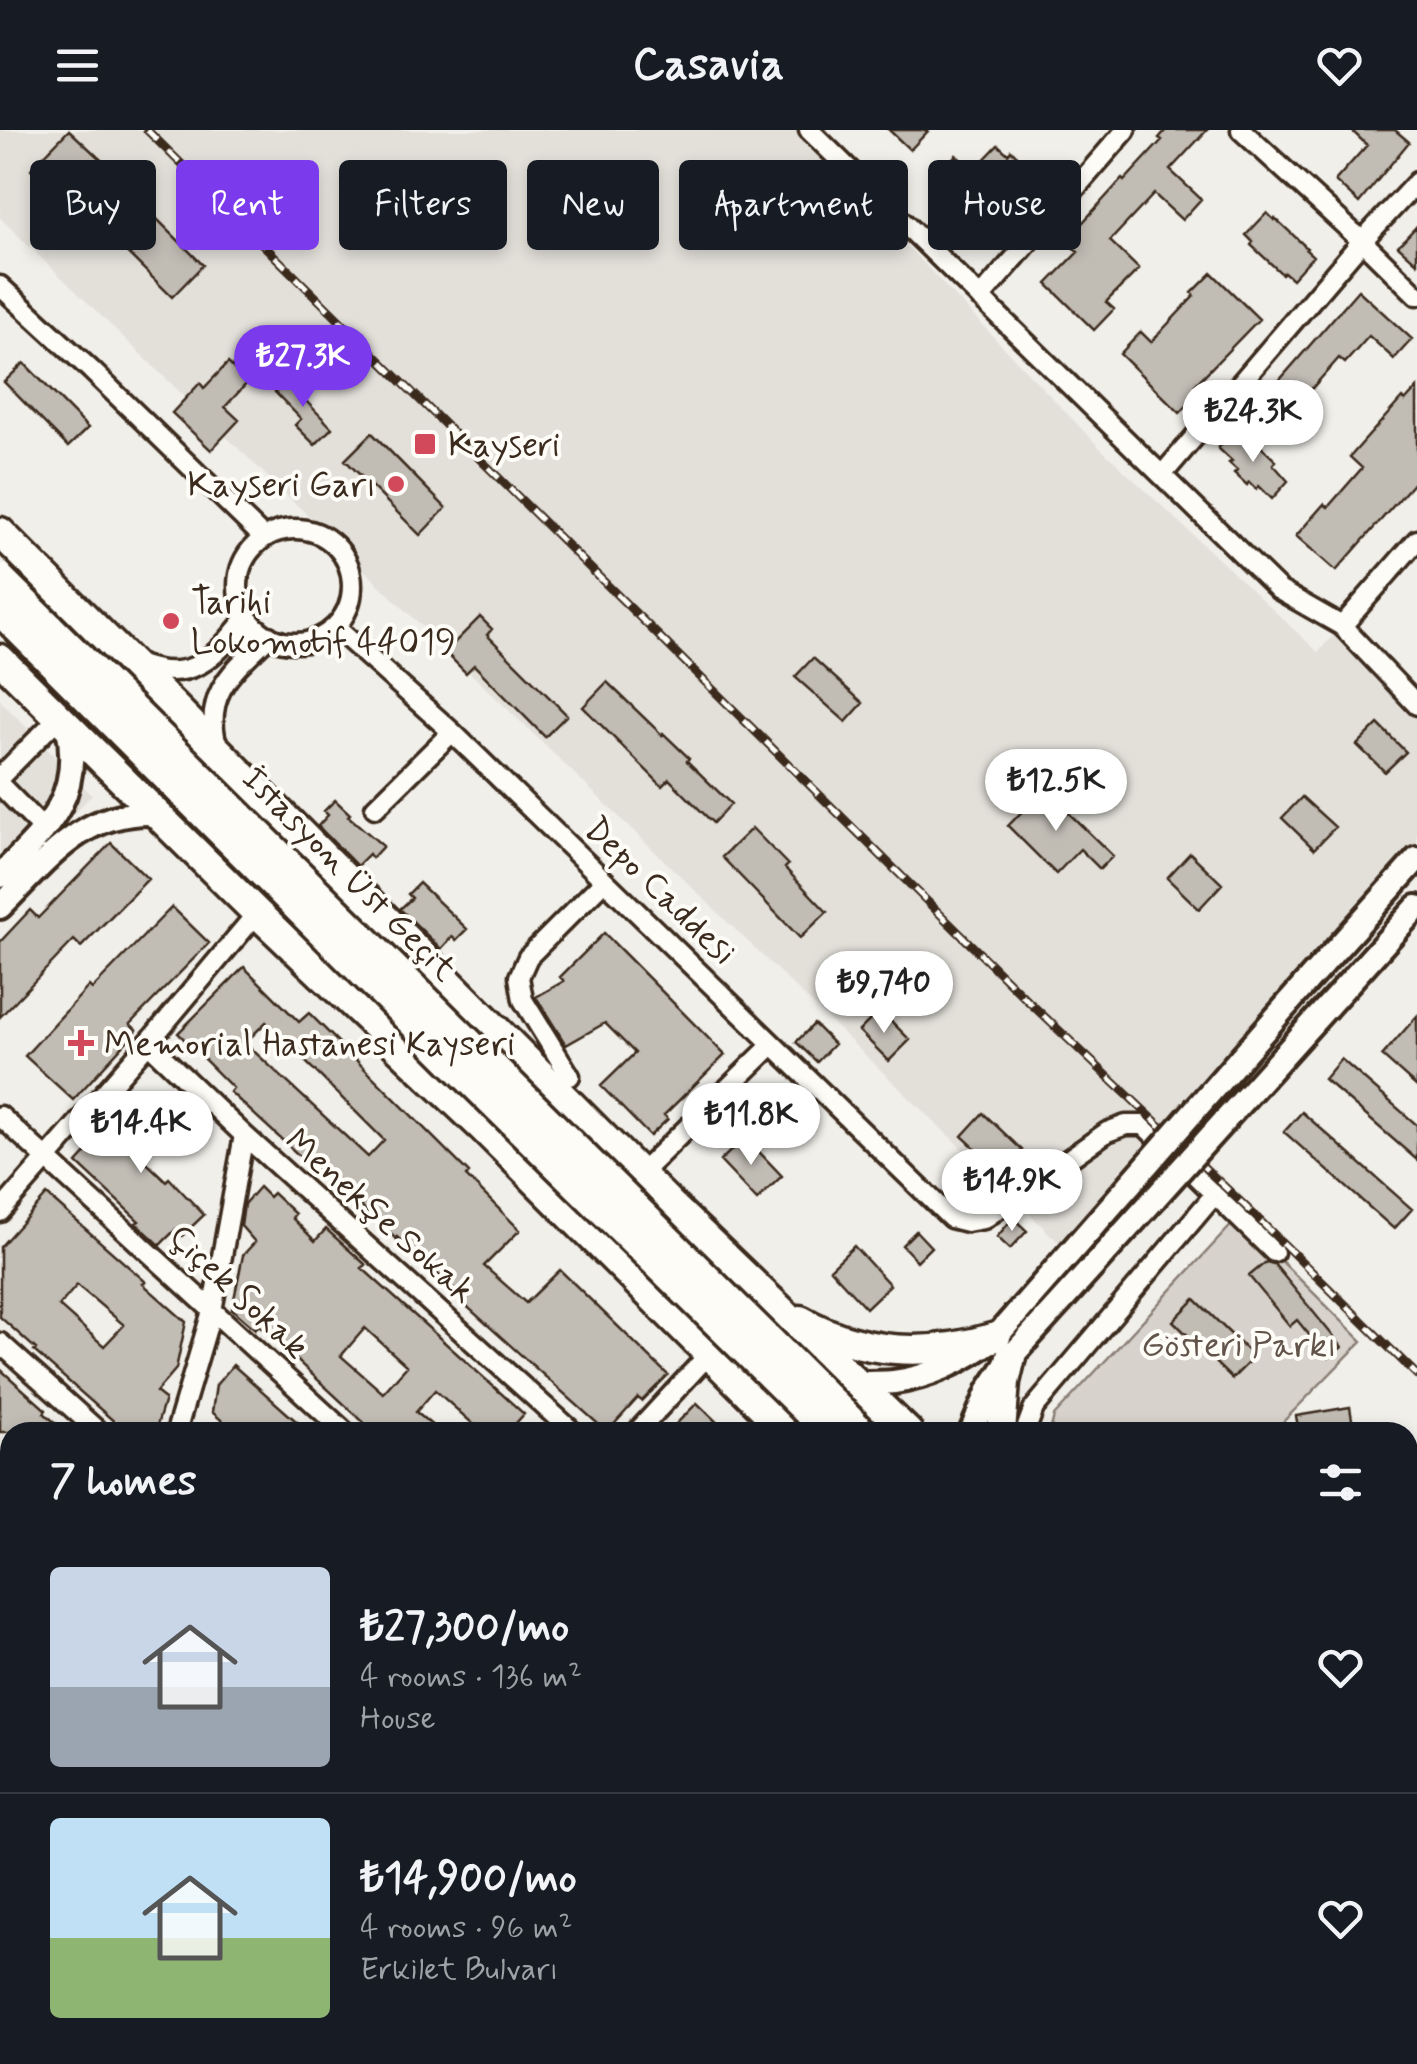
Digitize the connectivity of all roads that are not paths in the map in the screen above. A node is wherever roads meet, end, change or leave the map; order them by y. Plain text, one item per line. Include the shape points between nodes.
1 (809, 130) edge
2 (1126, 130) edge
3 (1241, 130) edge
4 (1417, 182) edge
5 (1362, 241) junction
6 (0, 286) edge
7 (1417, 295) edge
8 (980, 298) junction
9 (1162, 474) junction
10 (0, 532) edge
11 (264, 538) junction
12 (1417, 540) edge
13 (0, 578) edge
14 (62, 595) junction
15 (0, 611) edge
16 (247, 617) junction
17 (1342, 626) junction
18 (335, 627) junction
19 (269, 636) junction
20 (123, 656) junction
21 (0, 658) edge
22 (1417, 705) edge
23 (63, 722) junction
24 (452, 732) junction
25 (220, 754) junction
26 (0, 778) edge
27 (0, 786) edge
28 (375, 808) dead end
29 (277, 811) junction
30 (154, 813) junction
31 (44, 830) junction
32 (1417, 859) edge
33 (0, 876) edge
34 (224, 880) junction
35 (604, 880) junction
36 (0, 907) edge
37 (1417, 907) edge
38 (257, 913) junction
39 (148, 1043) junction
40 (772, 1045) junction
41 (570, 1076) dead end
42 (0, 1116) edge
43 (244, 1136) junction
44 (48, 1160) junction
45 (640, 1174) junction
46 (1215, 1194) junction
47 (0, 1212) edge
48 (1274, 1252) dead end
49 (764, 1295) junction
50 (212, 1311) junction
51 (0, 1344) edge
52 (1003, 1347) junction
53 (709, 1354) junction
54 (855, 1383) junction
55 (88, 1422) edge
56 (179, 1422) edge
57 (334, 1422) edge
58 (562, 1422) edge
59 (645, 1422) edge
60 (776, 1422) edge
61 (818, 1422) edge
62 (820, 1422) edge
63 (852, 1422) edge
64 (897, 1422) edge
65 (976, 1422) edge
66 (1002, 1422) edge
67 (1029, 1422) edge

1 - 8 street
2 - 8 street
3 - 5 street
4 - 5 street
5 - 7 street
5 - 9 street
6 - 11 street
8 - 9 street
9 - 17 street via 1279,590
10 - 14 highway
11 - 16 street via 239,574
11 - 18 street via 310,531 340,550 351,596
12 - 17 street
13 - 63 highway, İstasyon Üst Geçit, bridge
14 - 20 highway
14 - 21 highway via 69,627 54,653 26,664
15 - 61 highway, İstasyon Üst Geçit, bridge
16 - 19 street
16 - 20 street via 218,654 194,667 154,669
17 - 22 street
18 - 19 street via 303,642
18 - 24 street, Depo Caddesi
19 - 25 street via 228,676 217,697 213,720
20 - 23 highway via 94,652 68,666 56,701
20 - 25 highway
21 - 23 highway
23 - 26 street
23 - 30 highway
23 - 31 main road via 72,758 68,790
24 - 28 street
24 - 35 street, Depo Caddesi
25 - 29 highway
25 - 30 highway via 225,784 210,810 182,821
27 - 31 street
29 - 34 highway via 249,804 223,818 212,854
29 - 45 highway
30 - 34 highway
30 - 36 main road via 90,825
31 - 33 main road
32 - 52 main road, bridge via 1132,1183
34 - 38 highway
35 - 40 street, Depo Caddesi
35 - 41 street via 528,958 520,977 523,1000
37 - 52 main road, bridge via 1154,1198
38 - 39 street
38 - 53 highway
39 - 43 street, Menekşe Sokak
39 - 44 street
40 - 45 street
40 - 46 street, Depo Caddesi via 959,1221 984,1219 1099,1136 1137,1124
42 - 44 street, Çiçek Sokak
43 - 50 street
43 - 58 street, Menekşe Sokak
44 - 47 street
44 - 50 street, Çiçek Sokak
45 - 49 highway
46 - 48 street
46 - 67 street
49 - 52 highway via 804,1323 874,1347
49 - 54 highway
50 - 56 street
50 - 57 street, Çiçek Sokak
51 - 55 street
52 - 54 main road via 897,1382
52 - 65 main road
52 - 66 highway
53 - 59 street
53 - 60 highway
54 - 62 main road via 837,1395
54 - 64 highway

